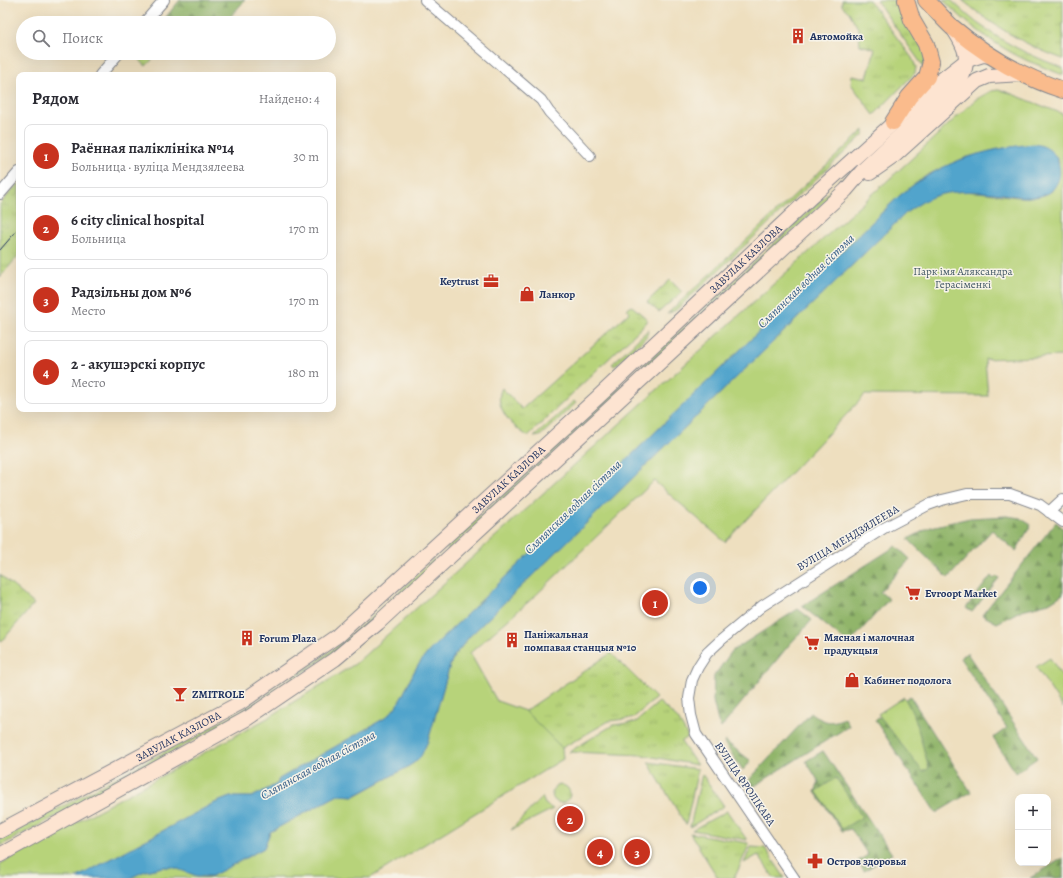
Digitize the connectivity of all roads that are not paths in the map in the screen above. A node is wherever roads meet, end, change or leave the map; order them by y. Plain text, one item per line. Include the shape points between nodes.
1 (164, 0) edge
2 (425, 0) edge
3 (906, 0) edge
4 (926, 0) edge
5 (150, 16) edge
6 (951, 26) junction
7 (992, 56) junction
8 (112, 60) edge
9 (967, 60) junction
10 (102, 72) edge
11 (1022, 74) junction
12 (1063, 90) edge
13 (893, 122) junction
14 (590, 156) dead end
15 (16, 175) edge
16 (846, 190) junction
17 (0, 194) edge
18 (1063, 499) edge
19 (1048, 512) junction
20 (1063, 522) edge
21 (436, 546) junction
22 (448, 558) junction
23 (689, 698) joint
24 (0, 831) edge
25 (0, 855) edge
26 (794, 878) edge

1 - 5 street
2 - 14 street via 541,100
3 - 13 main road via 912,20 926,44 931,62 928,77
4 - 6 main road
6 - 7 main road
6 - 9 main road via 964,48
7 - 9 main road, ЗАВУЛАК КАЗЛОВА via 983,55
7 - 11 main road
8 - 10 street
9 - 13 main road, ЗАВУЛАК КАЗЛОВА
9 - 16 main road, ЗАВУЛАК КАЗЛОВА via 966,70 961,79 864,168
11 - 12 main road
11 - 16 main road, ЗАВУЛАК КАЗЛОВА via 989,76 977,81 893,157
13 - 21 main road, ЗАВУЛАК КАЗЛОВА
15 - 17 street
16 - 22 main road, ЗАВУЛАК КАЗЛОВА
18 - 19 street
19 - 20 street, ВУЛІЦА МЕНДЗЯЛЕЕВА
19 - 23 street, ВУЛІЦА МЕНДЗЯЛЕЕВА via 1040,505 1010,494 967,494 935,503 884,528 762,606 720,641 698,667 692,680
21 - 22 main road
21 - 24 main road, ЗАВУЛАК КАЗЛОВА via 337,636 240,703
22 - 25 main road, ЗАВУЛАК КАЗЛОВА via 336,659 248,718
23 - 26 street, ВУЛІЦА ФРОЛІКАВА via 696,734

